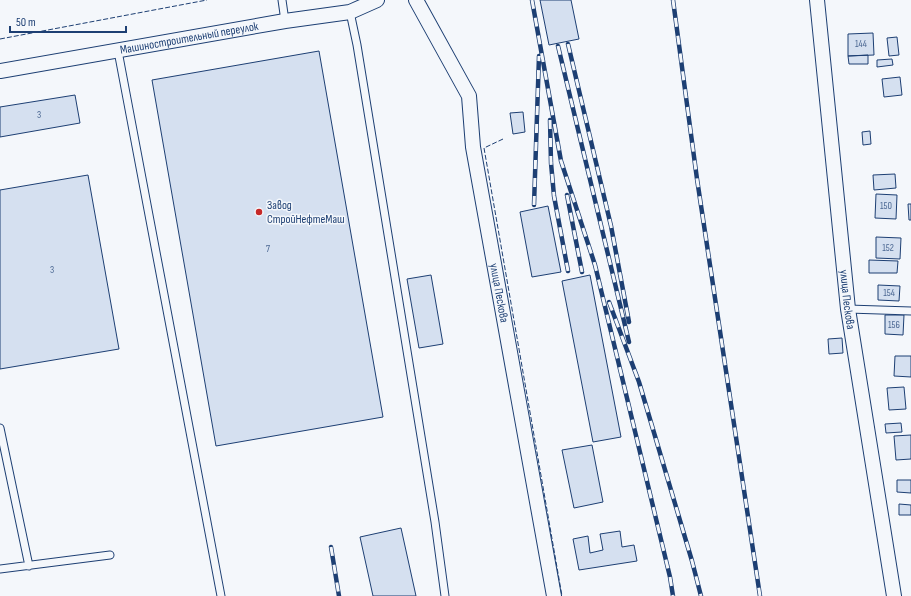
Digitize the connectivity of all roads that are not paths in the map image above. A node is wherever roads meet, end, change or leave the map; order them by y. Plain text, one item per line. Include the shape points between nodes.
1 (282, 0) edge
2 (377, 0) edge
3 (416, 0) edge
4 (817, 0) edge
5 (350, 12) junction
6 (285, 21) junction
7 (118, 51) junction
8 (0, 71) edge
9 (848, 309) junction
10 (911, 311) edge
11 (0, 428) edge
12 (110, 554) dead end
13 (29, 566) junction
14 (0, 568) edge
15 (221, 596) edge
16 (445, 596) edge
17 (554, 596) edge
18 (894, 596) edge

1 - 6 lane
2 - 5 street, Машиностроительный переулок
3 - 17 street, улица Пескова via 469,96 473,146
4 - 9 street, улица Пескова
5 - 6 street, Машиностроительный переулок
5 - 16 lane via 434,514
6 - 7 street, Машиностроительный переулок
7 - 8 street, Машиностроительный переулок
7 - 15 lane
9 - 10 lane
9 - 18 street, улица Пескова
11 - 13 lane
12 - 13 lane
13 - 14 lane

